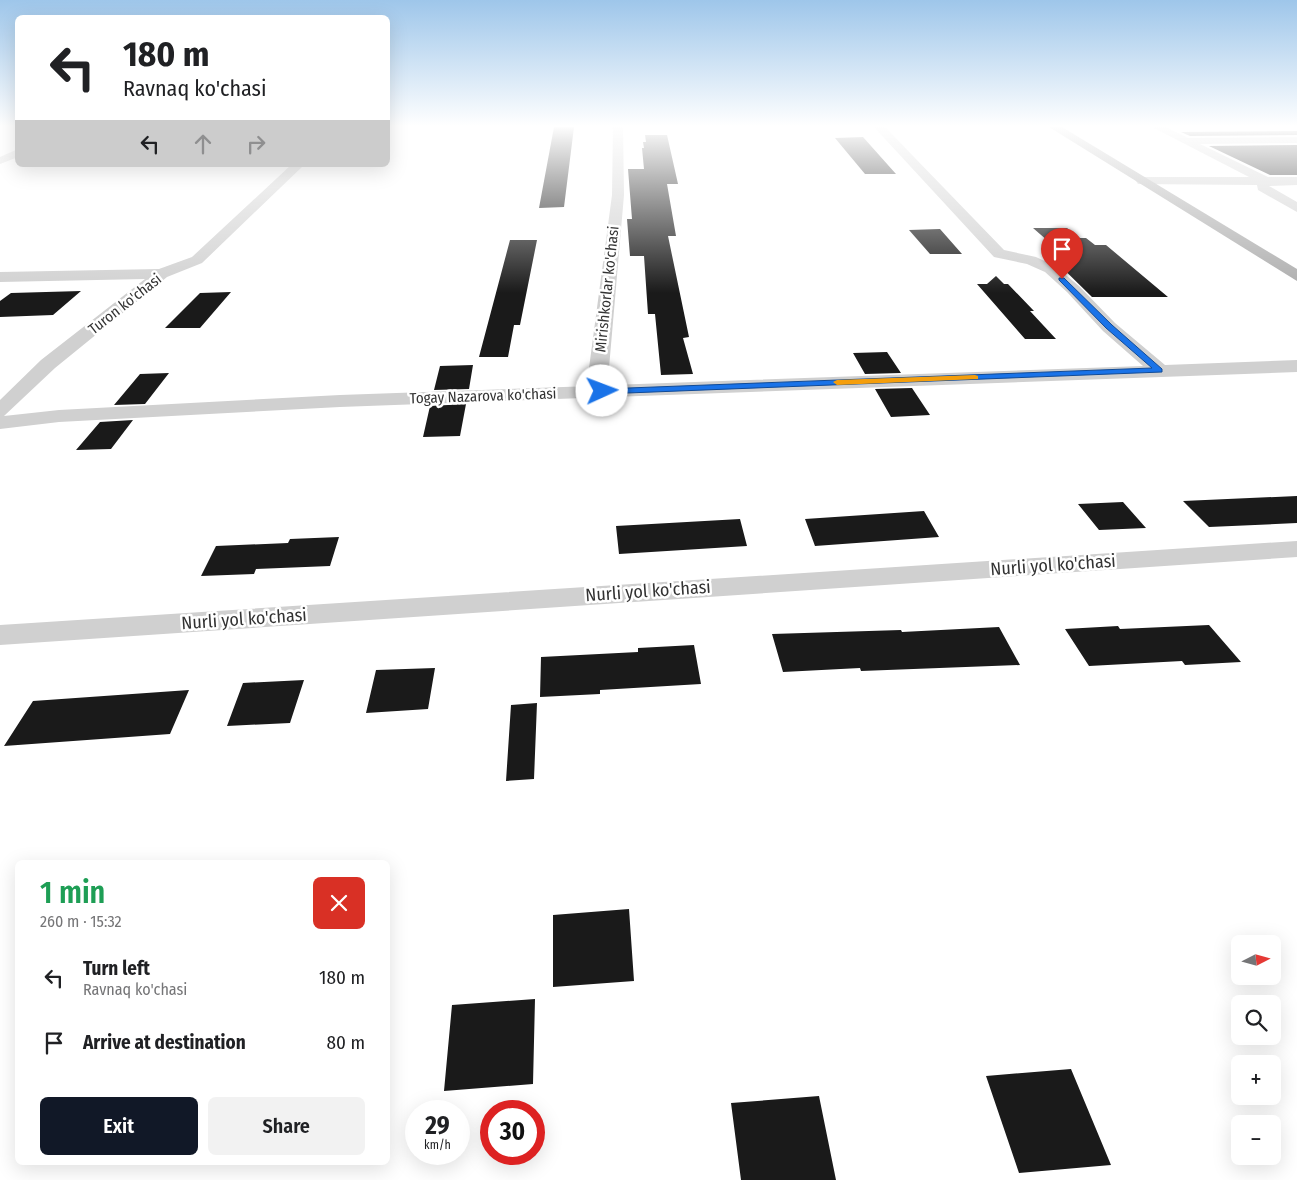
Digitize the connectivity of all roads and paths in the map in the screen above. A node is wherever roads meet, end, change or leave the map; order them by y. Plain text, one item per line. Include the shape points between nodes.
1 (280, 182) edge
2 (618, 182) edge
3 (931, 182) edge
4 (1144, 182) edge
5 (1265, 182) edge
6 (1297, 208) edge
7 (162, 274) junction
8 (1297, 276) edge
9 (0, 277) edge
10 (1297, 366) edge
11 (1159, 370) junction
12 (602, 391) junction
13 (0, 411) edge
14 (0, 423) edge
15 (1297, 549) edge
16 (0, 635) edge

1 - 7 street, Turon ko'chasi via 197,260
2 - 12 street, Mirishkorlar ko'chasi via 599,368
3 - 11 street via 1000,254 1031,260 1050,269
4 - 8 main road
5 - 6 street via 1262,187
7 - 9 street
7 - 13 street, Turon ko'chasi via 48,364
10 - 11 street, Togay Nazarova ko'chasi
11 - 12 street, Togay Nazarova ko'chasi
12 - 14 street, Togay Nazarova ko'chasi via 88,414
15 - 16 street, Nurli yol ko'chasi

